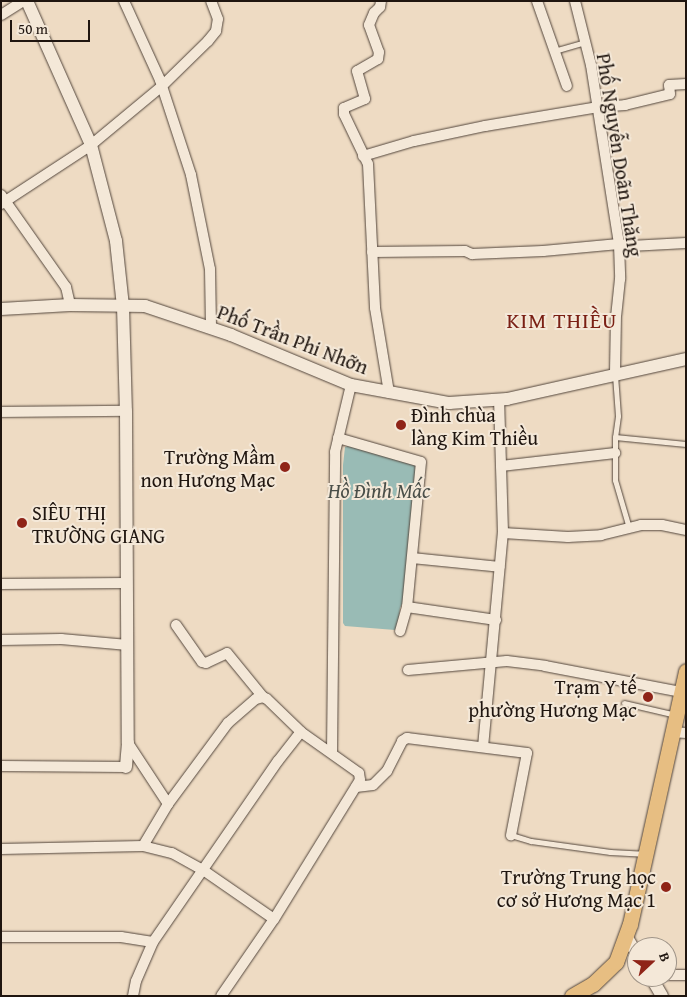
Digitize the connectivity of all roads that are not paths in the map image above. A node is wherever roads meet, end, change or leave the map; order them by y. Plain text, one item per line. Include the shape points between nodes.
1 (23, 1) edge
2 (27, 1) edge
3 (124, 1) edge
4 (212, 1) edge
5 (381, 1) edge
6 (537, 1) edge
7 (575, 1) edge
8 (1, 15) edge
9 (585, 42) junction
10 (553, 51) junction
11 (686, 84) edge
12 (162, 86) junction
13 (567, 86) dead end
14 (598, 106) junction
15 (91, 145) junction
16 (363, 156) junction
17 (3, 200) edge
18 (686, 243) edge
19 (618, 244) junction
20 (372, 252) junction
21 (70, 305) junction
22 (123, 306) junction
23 (1, 309) edge
24 (211, 327) junction
25 (686, 359) edge
26 (615, 375) junction
27 (351, 385) junction
28 (389, 393) junction
29 (499, 400) junction
30 (126, 411) junction
31 (1, 412) edge
32 (338, 438) junction
33 (615, 438) junction
34 (686, 444) edge
35 (614, 453) junction
36 (501, 466) junction
37 (629, 529) junction
38 (686, 530) edge
39 (503, 533) junction
40 (412, 558) junction
41 (500, 567) junction
42 (126, 583) junction
43 (1, 584) edge
44 (407, 607) junction
45 (496, 620) junction
46 (176, 625) dead end
47 (400, 630) dead end
48 (1, 640) edge
49 (128, 645) junction
50 (490, 663) junction
51 (408, 670) dead end
52 (686, 671) edge
53 (681, 692) junction
54 (263, 697) junction
55 (624, 704) dead end
56 (676, 715) junction
57 (301, 732) junction
58 (679, 733) edge
59 (128, 743) junction
60 (483, 746) junction
61 (332, 753) junction
62 (1, 766) edge
63 (126, 767) joint
64 (356, 787) junction
65 (168, 804) junction
66 (511, 835) joint
67 (143, 846) junction
68 (1, 849) edge
69 (646, 854) junction
70 (203, 870) junction
71 (274, 919) junction
72 (626, 936) joint
73 (1, 937) edge
74 (153, 942) junction
75 (593, 990) edge
76 (133, 996) edge
77 (221, 996) edge
78 (572, 996) edge

1 - 8 street
2 - 15 street
3 - 12 street
4 - 12 street via 218,19 216,31
5 - 16 street via 369,25 379,52 378,59 357,70 365,99 344,108
6 - 10 street
7 - 9 street, Phố Nguyễn Doãn Thăng
9 - 10 lane
9 - 14 street, Phố Nguyễn Doãn Thăng
10 - 13 street
11 - 14 street via 669,85 670,94 634,103
12 - 15 street
12 - 24 street via 193,184 210,269
14 - 16 street via 414,141
14 - 19 street, Phố Nguyễn Doãn Thăng
15 - 17 street
15 - 22 street via 116,241
16 - 20 street via 368,164
17 - 21 street via 66,287
18 - 19 street
19 - 20 street via 472,254 465,251
19 - 26 street, Phố Nguyễn Doãn Thăng via 620,279
20 - 28 street via 375,308
21 - 22 street, Phố Trần Phi Nhỡn
21 - 23 street, Phố Trần Phi Nhỡn
22 - 24 street, Phố Trần Phi Nhỡn via 145,306
22 - 30 street
24 - 27 street, Phố Trần Phi Nhỡn
25 - 26 street, Phố Trần Phi Nhỡn
26 - 29 street, Phố Trần Phi Nhỡn
26 - 33 lane via 618,416
27 - 28 street, Phố Trần Phi Nhỡn
27 - 32 street
28 - 29 street, Phố Trần Phi Nhỡn via 449,403
29 - 36 street
30 - 31 street
30 - 42 street
32 - 40 street via 421,462
32 - 61 street via 335,452
33 - 34 lane
33 - 35 lane
35 - 36 street
35 - 37 lane via 615,480
36 - 39 street
37 - 38 street via 641,525 662,525
37 - 39 street via 568,537
39 - 41 street
40 - 41 street
40 - 44 street
41 - 45 street
42 - 43 street
42 - 49 street
44 - 45 street
44 - 47 street
45 - 50 street
46 - 54 street via 202,662 227,654
48 - 49 street via 60,639
49 - 59 street
50 - 51 street
50 - 53 street via 507,661 545,666
50 - 60 street
52 - 53 main road
53 - 56 main road
54 - 57 street
54 - 65 street via 232,718
55 - 56 lane
56 - 58 main road
57 - 61 street
57 - 70 street
58 - 69 main road
59 - 63 street
59 - 65 street
60 - 64 street via 407,738 402,741 387,771 373,785
60 - 66 street via 527,753
61 - 64 street via 359,773
62 - 63 street
64 - 71 street
65 - 67 street
66 - 69 lane via 541,843
67 - 68 street
67 - 70 street via 172,852
69 - 72 main road
70 - 71 street
70 - 74 street
71 - 77 street
72 - 75 main road via 616,962
73 - 74 street via 121,937
74 - 76 street
75 - 78 main road

